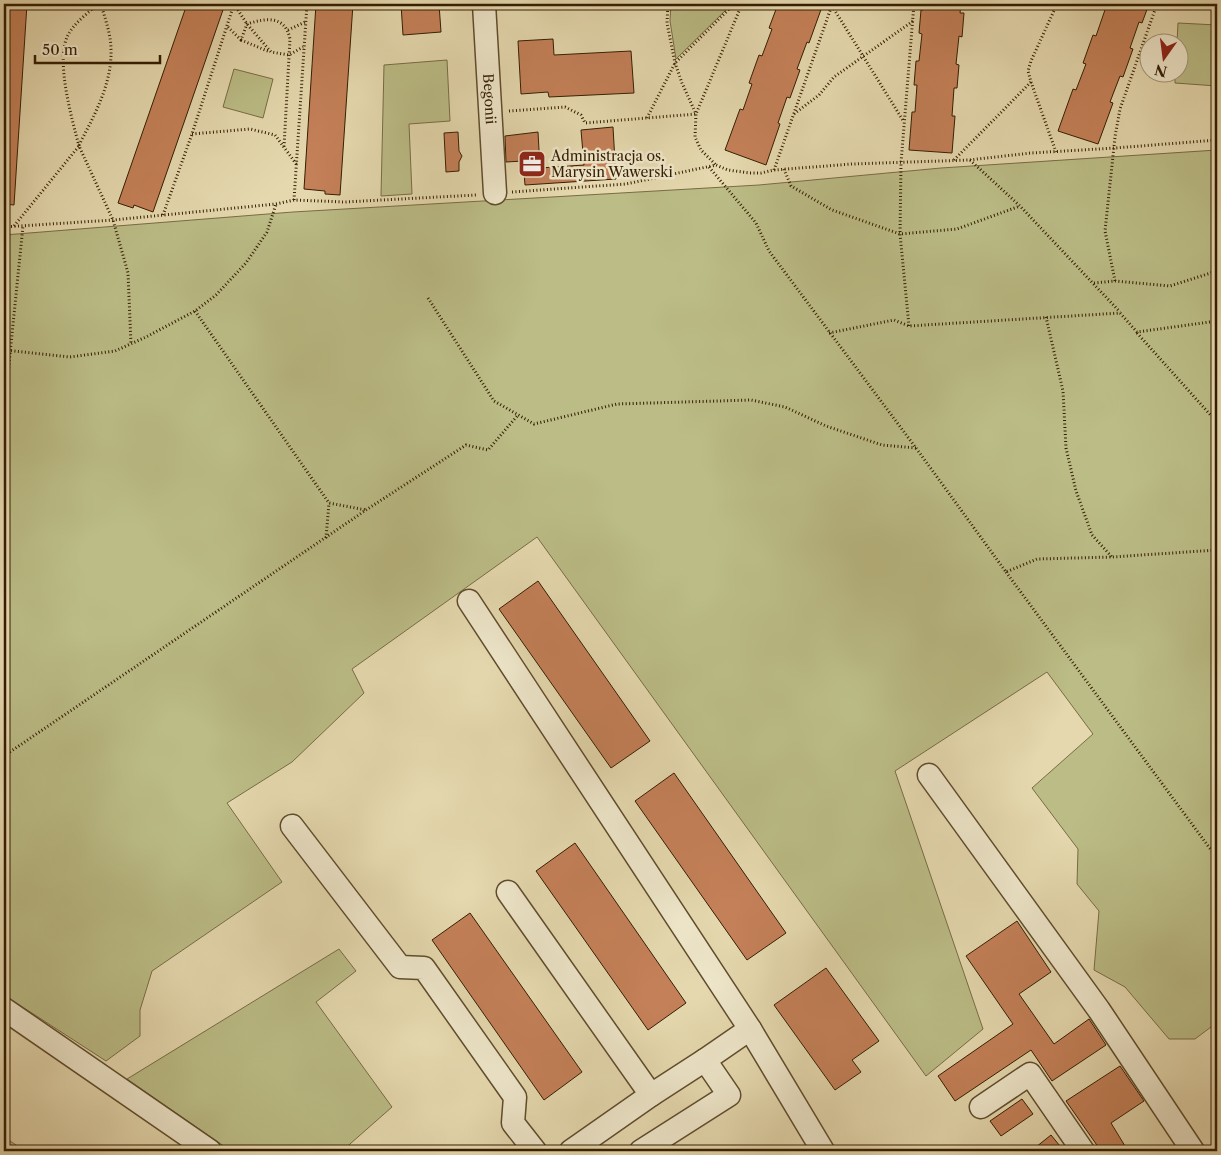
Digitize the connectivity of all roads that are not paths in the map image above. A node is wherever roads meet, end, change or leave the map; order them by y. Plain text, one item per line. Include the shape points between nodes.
1 (484, 4) edge
2 (495, 193) road end
3 (469, 601) dead end
4 (929, 775) dead end
5 (292, 826) dead end
6 (508, 892) dead end
7 (4, 1009) edge
8 (750, 1030) junction
9 (705, 1060) junction
10 (651, 1095) junction
11 (981, 1107) dead end
12 (1189, 1150) edge
13 (210, 1151) edge
14 (534, 1151) edge
15 (571, 1151) edge
16 (642, 1151) edge
17 (823, 1151) edge
18 (1082, 1151) edge

1 - 2 street, Begonii
3 - 8 street
4 - 12 street via 1099,1010
5 - 14 street via 400,967 424,968 515,1097 513,1123
6 - 10 street
7 - 13 street
8 - 9 street
8 - 17 street
9 - 10 street
9 - 16 street via 729,1095
10 - 15 street
11 - 18 street via 1030,1074

